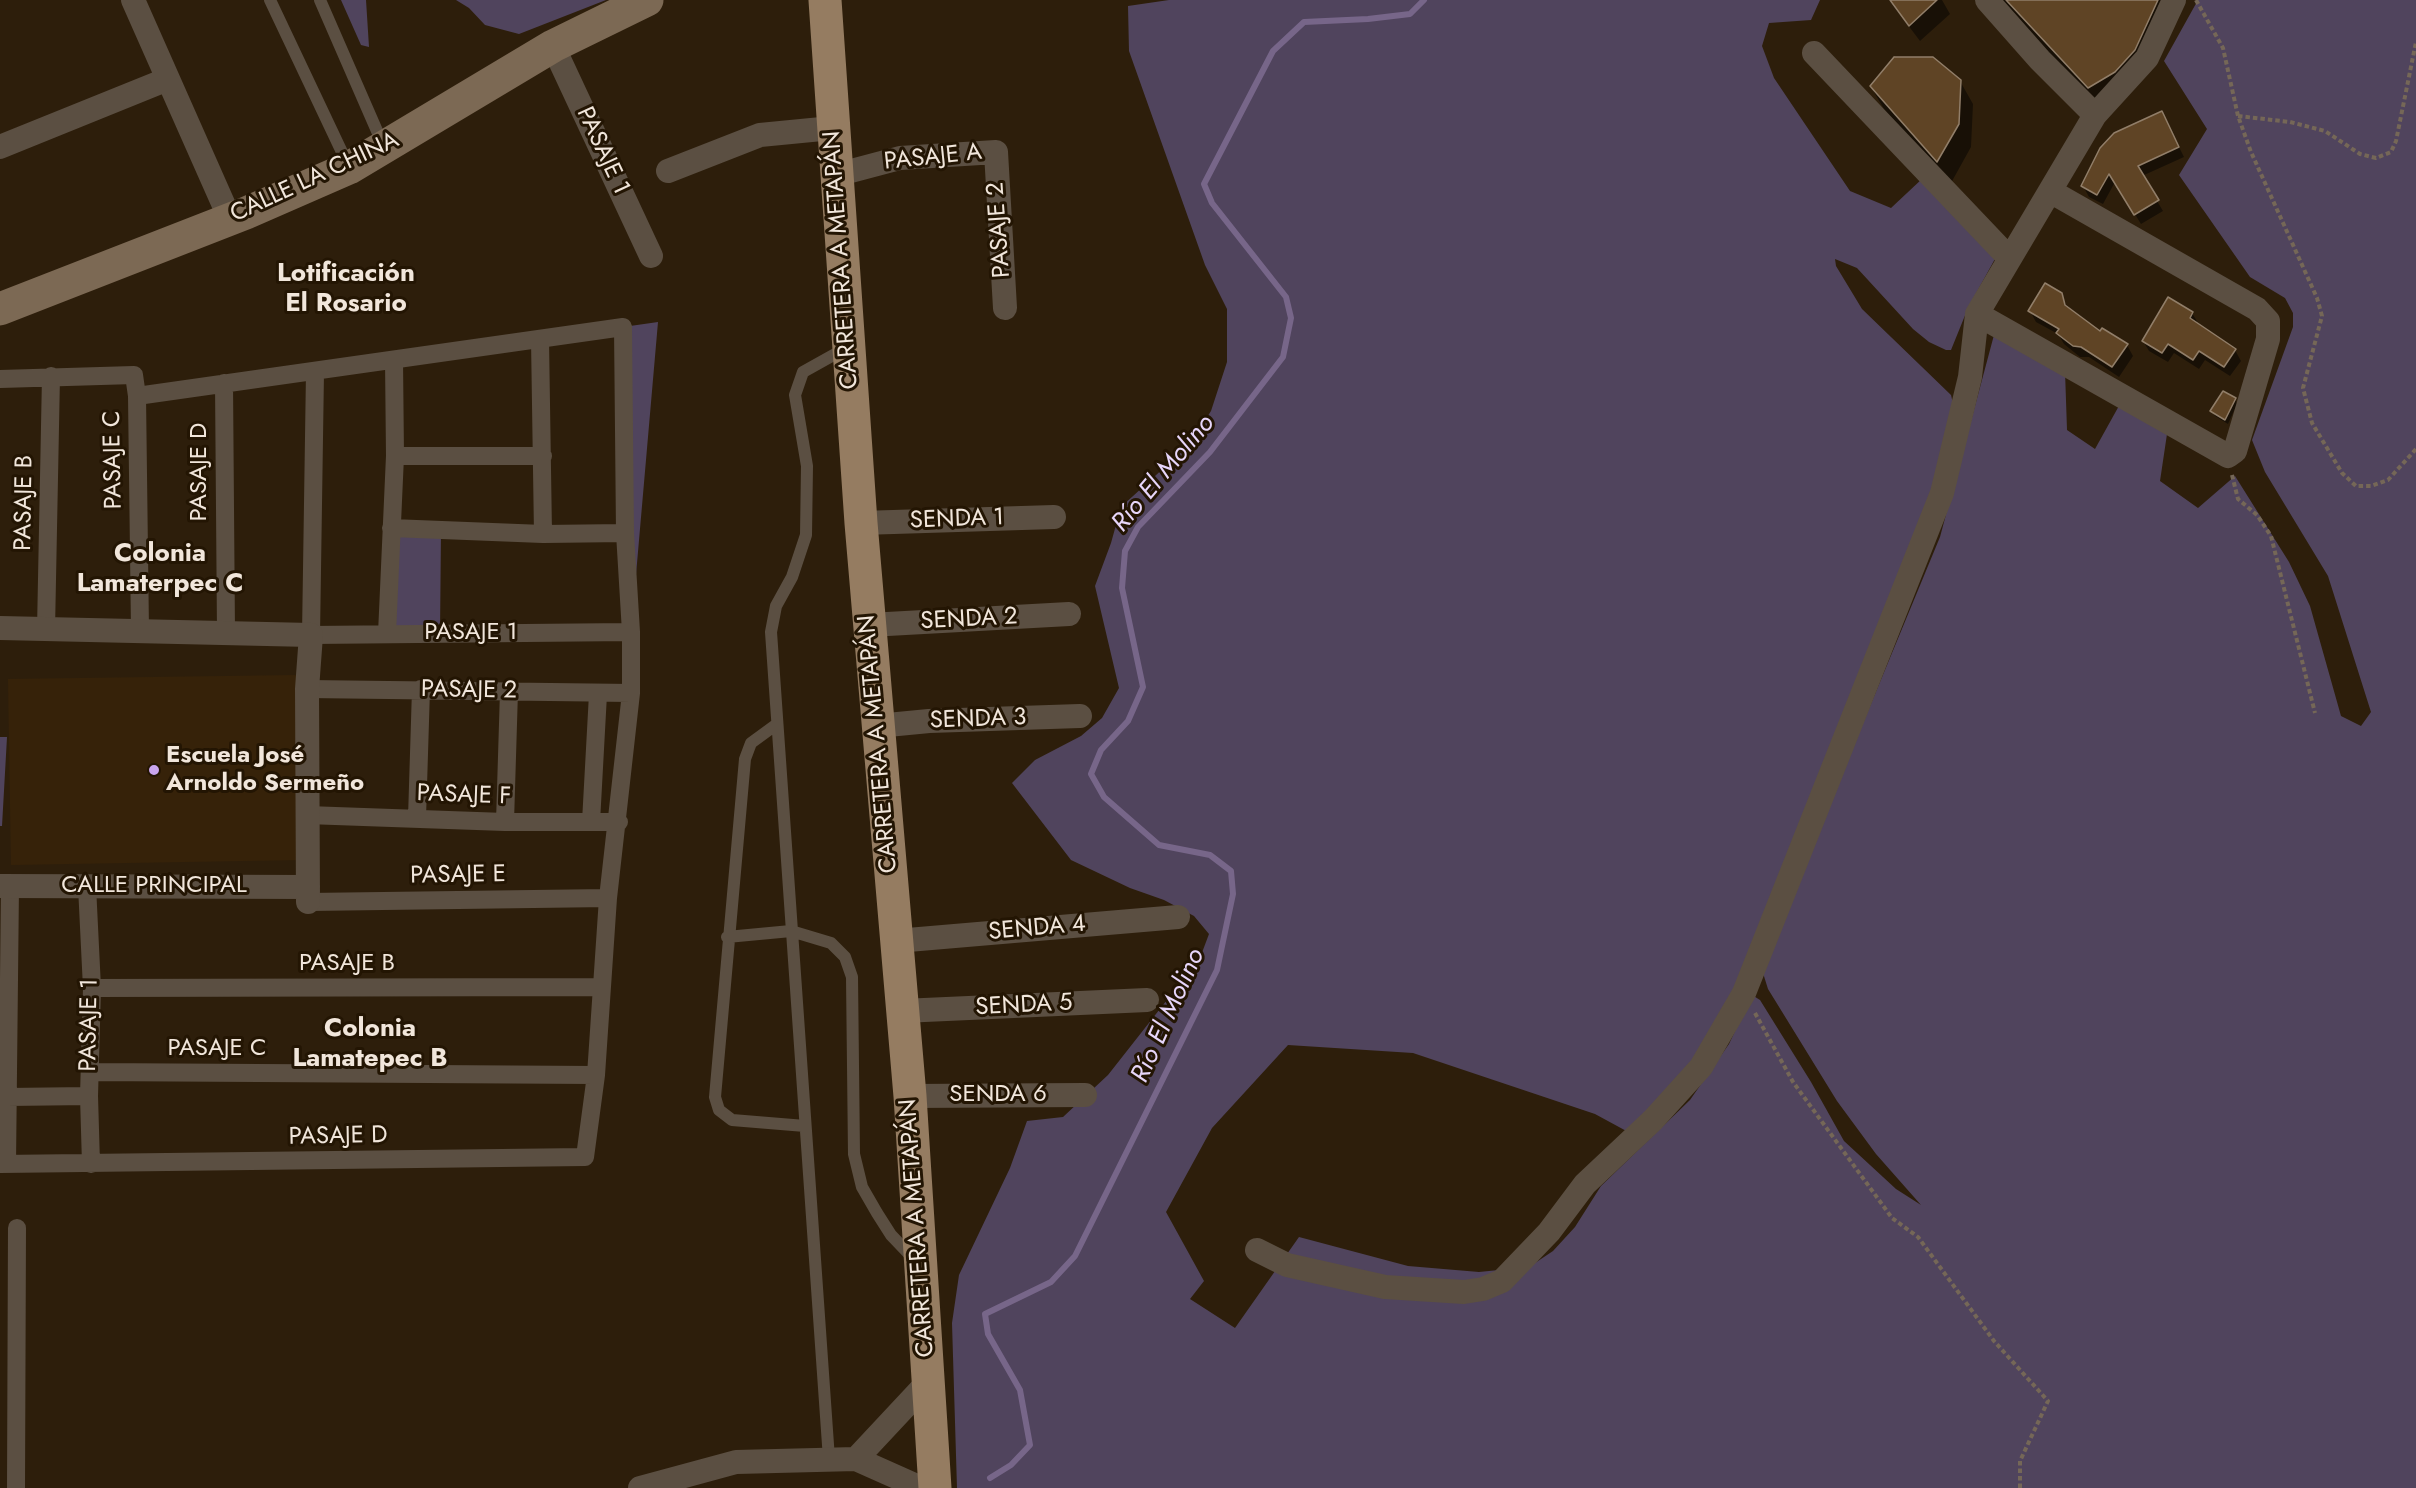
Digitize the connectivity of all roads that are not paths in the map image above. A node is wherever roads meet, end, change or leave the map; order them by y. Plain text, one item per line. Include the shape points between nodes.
1 (133, 0) edge
2 (270, 0) edge
3 (320, 0) edge
4 (647, 0) edge
5 (825, 0) edge
6 (1988, 0) edge
7 (2174, 0) edge
8 (553, 46) junction
9 (1814, 53) dead end
10 (168, 79) junction
11 (2095, 115) junction
12 (832, 128) junction
13 (0, 147) edge
14 (384, 148) junction
15 (996, 152) joint
16 (349, 168) junction
17 (668, 171) dead end
18 (836, 175) junction
19 (2050, 191) junction
20 (230, 219) junction
21 (651, 256) dead end
22 (2009, 258) junction
23 (1005, 308) dead end
24 (0, 309) edge
25 (1977, 314) junction
26 (540, 339) junction
27 (848, 346) junction
28 (394, 360) junction
29 (315, 372) junction
30 (51, 376) junction
31 (0, 379) edge
32 (224, 383) junction
33 (137, 396) junction
34 (395, 456) junction
35 (543, 456) junction
36 (1054, 517) dead end
37 (861, 524) junction
38 (392, 528) junction
39 (625, 533) junction
40 (543, 534) junction
41 (1069, 614) dead end
42 (869, 625) junction
43 (0, 628) edge
44 (46, 630) junction
45 (140, 631) junction
46 (631, 632) junction
47 (226, 633) junction
48 (387, 634) junction
49 (311, 635) junction
50 (307, 689) junction
51 (421, 690) junction
52 (508, 691) junction
53 (631, 693) junction
54 (598, 694) junction
55 (1080, 716) dead end
56 (777, 724) junction
57 (877, 726) junction
58 (307, 815) junction
59 (417, 818) junction
60 (505, 822) junction
61 (591, 822) junction
62 (619, 822) junction
63 (5, 886) edge
64 (87, 886) junction
65 (308, 894) junction
66 (608, 898) junction
67 (1178, 917) dead end
68 (791, 931) junction
69 (727, 937) junction
70 (896, 941) junction
71 (601, 987) junction
72 (92, 988) junction
73 (4, 992) edge
74 (1147, 1000) dead end
75 (902, 1011) junction
76 (3, 1072) edge
77 (90, 1072) junction
78 (596, 1075) junction
79 (1085, 1095) dead end
80 (89, 1096) junction
81 (910, 1096) junction
82 (7, 1097) junction
83 (805, 1126) junction
84 (3, 1164) edge
85 (91, 1164) junction
86 (17, 1228) dead end
87 (1257, 1250) dead end
88 (922, 1266) junction
89 (927, 1383) junction
90 (829, 1459) junction
91 (856, 1459) junction
92 (16, 1488) edge
93 (639, 1488) edge
94 (921, 1488) edge
95 (935, 1488) edge

1 - 10 street
2 - 16 lane
3 - 14 lane
4 - 8 main road, CALLE LA CHINA
5 - 12 main road, CARRETERA A METAPÁN
6 - 11 street
7 - 11 street via 2147,58
8 - 14 main road, CALLE LA CHINA
8 - 21 street, PASAJE 1
9 - 22 street
10 - 13 street
10 - 20 street
11 - 19 street
12 - 17 street via 760,135
12 - 18 main road, CARRETERA A METAPÁN
14 - 16 main road, CALLE LA CHINA
15 - 18 street, PASAJE A via 900,158
15 - 23 street, PASAJE 2
16 - 20 main road, CALLE LA CHINA
18 - 27 main road, CARRETERA A METAPÁN
19 - 22 street
19 - 25 street via 2257,309 2268,321 2268,339 2235,451 2228,456
20 - 24 main road, CALLE LA CHINA
22 - 25 street
25 - 87 street via 1970,377 1942,493 1744,993 1701,1067 1653,1120 1585,1184 1550,1232 1502,1281 1483,1289 1464,1292 1385,1287 1287,1265
26 - 28 street
26 - 35 street
26 - 39 street via 623,327
27 - 37 main road, CARRETERA A METAPÁN
27 - 56 lane via 803,372 795,395 807,466 806,535 792,577 776,606 771,632
28 - 29 street
28 - 34 street
29 - 32 street
29 - 49 street
30 - 31 street
30 - 33 street via 134,375
30 - 44 street, PASAJE B
32 - 33 street
32 - 47 street, PASAJE D
33 - 45 street, PASAJE C
34 - 35 street
34 - 38 street
35 - 40 street
36 - 37 street, SENDA 1
37 - 42 main road, CARRETERA A METAPÁN
38 - 40 street
38 - 48 street
39 - 40 street
39 - 46 street
41 - 42 street, SENDA 2
42 - 57 main road, CARRETERA A METAPÁN
43 - 44 street
44 - 45 street
45 - 47 street
46 - 48 street, PASAJE 1
46 - 53 street
47 - 49 street
48 - 49 street, PASAJE 1
49 - 50 street
50 - 51 street, PASAJE 2
50 - 58 street
51 - 52 street, PASAJE 2
51 - 59 street
52 - 54 street, PASAJE 2
52 - 60 street
53 - 54 street, PASAJE 2
53 - 62 street
54 - 61 street
55 - 57 street, SENDA 3
56 - 68 lane
56 - 69 lane via 751,743 745,759
57 - 70 main road, CARRETERA A METAPÁN
58 - 59 street, PASAJE F
58 - 65 street
59 - 60 street, PASAJE F
60 - 61 street, PASAJE F
61 - 62 street, PASAJE F
62 - 66 street
63 - 64 street, CALLE PRINCIPAL
63 - 73 street
64 - 65 street, CALLE PRINCIPAL
64 - 72 street, PASAJE 1
65 - 66 street, PASAJE E
66 - 71 street
67 - 70 street, SENDA 4
68 - 69 lane
68 - 83 lane
68 - 88 lane via 831,943 845,957 852,977 854,1154 859,1176 891,1235
69 - 83 lane via 715,1097 719,1110 732,1120
70 - 75 main road, CARRETERA A METAPÁN
71 - 72 street, PASAJE B
71 - 78 street
72 - 77 street, PASAJE 1
73 - 76 street
74 - 75 street, SENDA 5
75 - 81 main road, CARRETERA A METAPÁN
76 - 82 street
77 - 78 street, PASAJE C
77 - 80 street, PASAJE 1
78 - 85 street, PASAJE D via 585,1157
79 - 81 street, SENDA 6
80 - 82 street
80 - 85 street, PASAJE 1
81 - 88 main road, CARRETERA A METAPÁN
82 - 84 street
83 - 90 lane
84 - 85 street, PASAJE D
86 - 92 street
88 - 89 main road, CARRETERA A METAPÁN
89 - 91 street
89 - 95 main road, CARRETERA A METAPÁN
90 - 91 street
90 - 93 street via 736,1462
91 - 94 street

